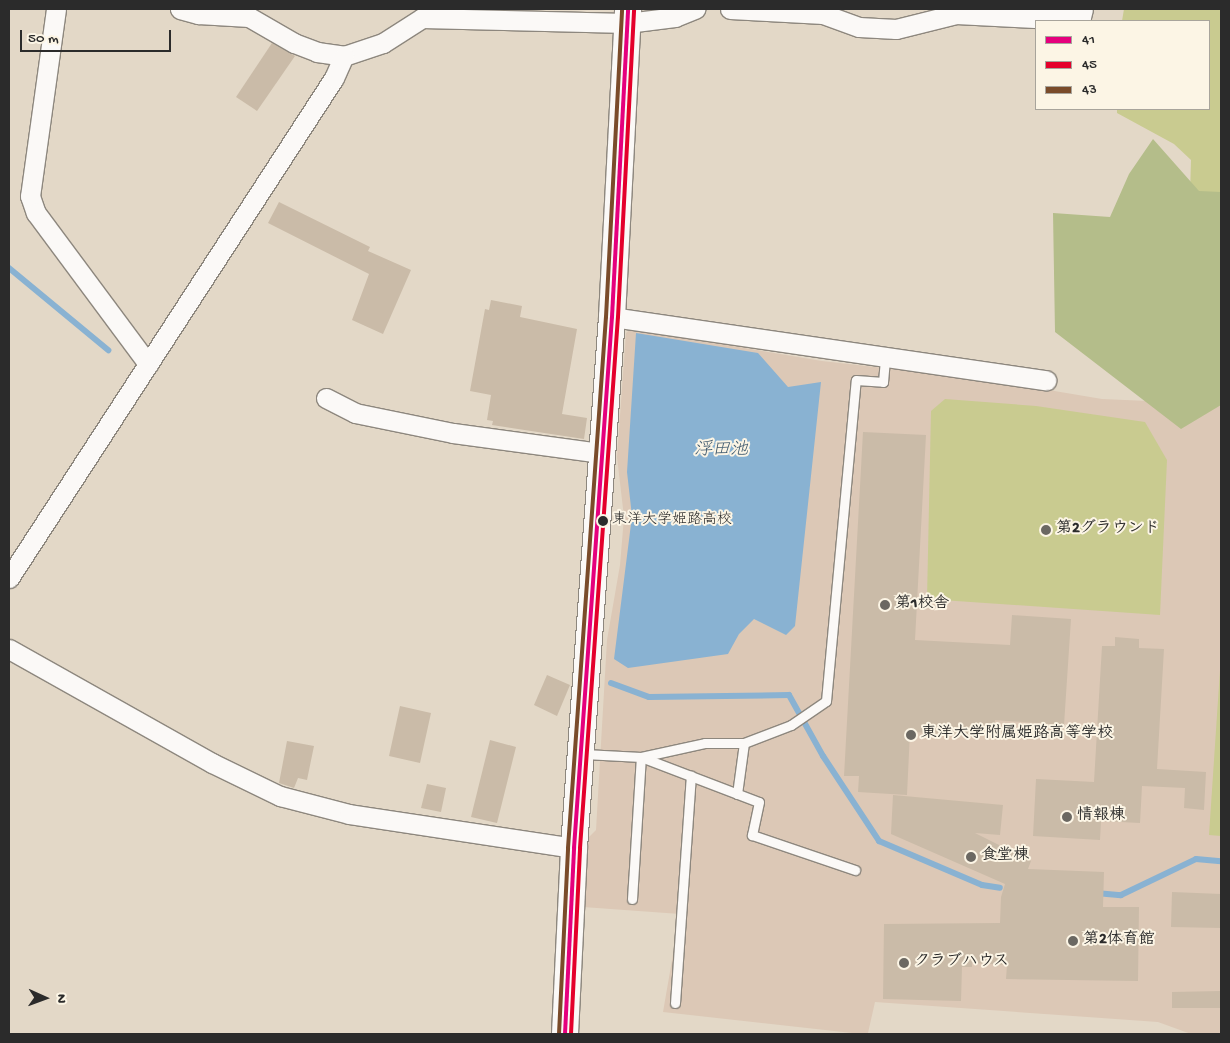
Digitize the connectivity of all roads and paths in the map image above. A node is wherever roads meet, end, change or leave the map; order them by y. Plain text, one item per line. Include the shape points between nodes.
1 (56, 9) edge
2 (180, 9) edge
3 (695, 9) edge
4 (730, 9) edge
5 (1083, 9) edge
6 (627, 16) edge
7 (344, 56) junction
8 (612, 317) junction
9 (885, 357) junction
10 (148, 364) junction
11 (1046, 380) dead end
12 (326, 398) dead end
13 (600, 453) junction
14 (9, 578) edge
15 (9, 649) edge
16 (744, 743) junction
17 (581, 754) junction
18 (641, 757) junction
19 (691, 776) junction
20 (737, 794) junction
21 (574, 848) junction
22 (855, 870) dead end
23 (632, 899) dead end
24 (675, 1003) dead end
25 (565, 1034) edge

1 - 10 street via 30,196 36,213
2 - 7 street via 198,14 249,17 294,43 317,52
3 - 6 street via 675,17
4 - 5 street via 823,14 859,27 896,29 956,14 1054,19 1081,17
6 - 7 street via 422,18 383,43
6 - 8 main road
7 - 10 street via 334,78
8 - 9 street
8 - 13 main road
9 - 11 street
9 - 16 lane via 883,382 856,380 826,701 791,725
10 - 14 street
12 - 13 street via 355,412 444,431
13 - 17 main road
15 - 21 street via 212,763 280,796 349,814
16 - 18 lane via 704,744
16 - 20 lane
17 - 18 lane
17 - 21 main road
18 - 19 lane
18 - 23 lane
19 - 20 lane
19 - 24 lane
20 - 22 lane via 759,802 752,835
21 - 25 main road

